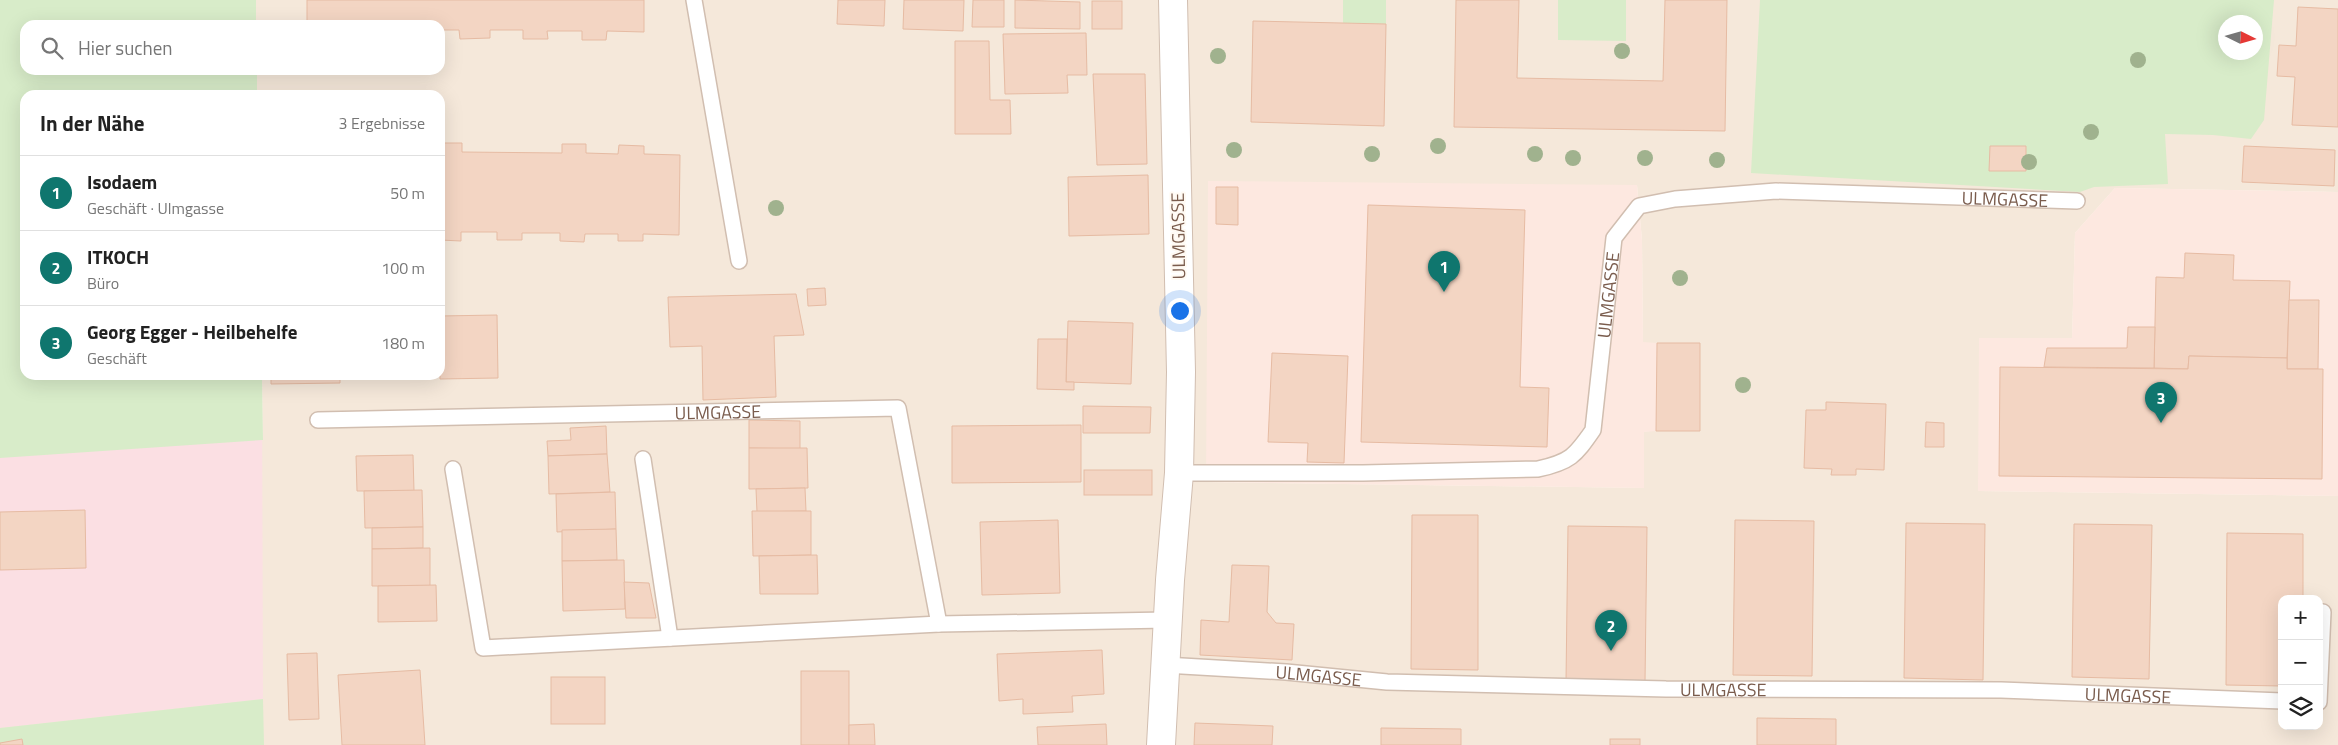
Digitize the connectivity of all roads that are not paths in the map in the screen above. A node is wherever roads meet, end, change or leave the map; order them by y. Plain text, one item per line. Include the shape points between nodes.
1 (694, 0) edge
2 (1173, 0) edge
3 (2077, 201) dead end
4 (739, 261) dead end
5 (318, 420) dead end
6 (642, 459) dead end
7 (453, 469) dead end
8 (1179, 473) junction
9 (1168, 620) junction
10 (940, 624) junction
11 (670, 638) junction
12 (2322, 640) edge
13 (1165, 665) junction
14 (2320, 685) edge
15 (2278, 701) edge
16 (1161, 745) edge

1 - 4 lane
2 - 8 street, ULMGASSE via 1181,372
3 - 8 lane, ULMGASSE via 1776,191 1675,198 1639,206 1614,238 1593,430 1576,455 1564,462 1538,469
5 - 10 lane, ULMGASSE via 898,408
6 - 11 lane
7 - 11 lane via 484,648
8 - 9 street, ULMGASSE
9 - 10 lane
9 - 13 street, ULMGASSE
10 - 11 lane
12 - 14 lane
13 - 15 lane, ULMGASSE via 1386,682 1666,689 2001,690
13 - 16 street, ULMGASSE

